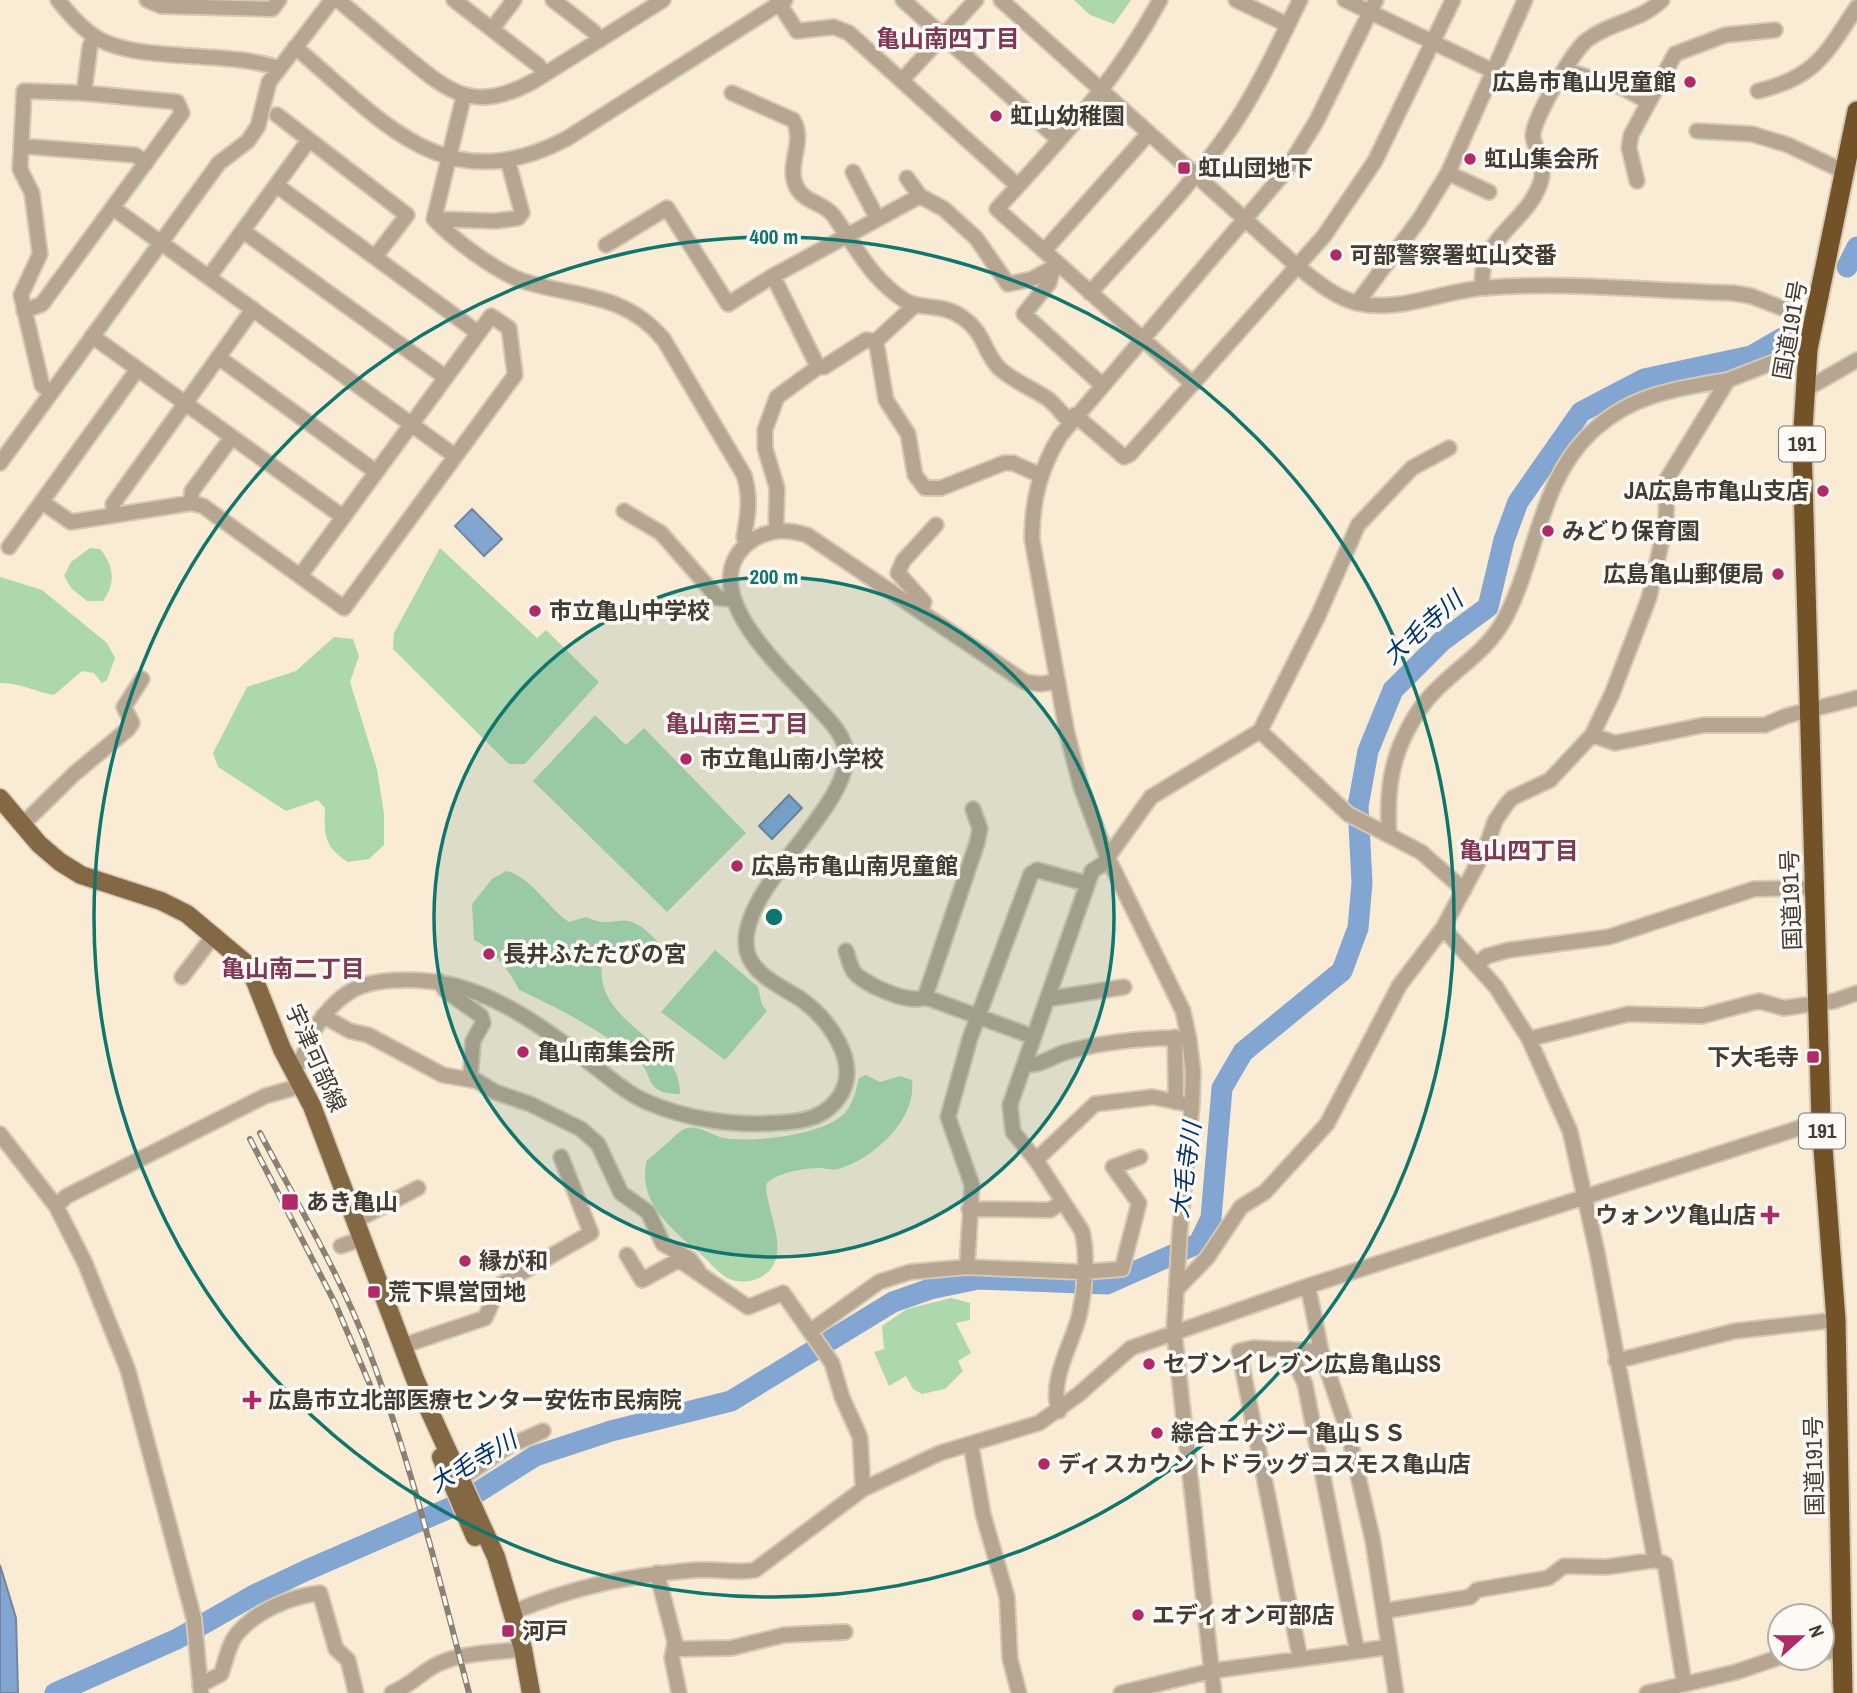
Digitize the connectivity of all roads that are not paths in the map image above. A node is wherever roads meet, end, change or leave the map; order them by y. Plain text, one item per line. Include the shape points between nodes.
1 (58, 0) edge
2 (148, 0) edge
3 (279, 0) edge
4 (331, 0) edge
5 (338, 0) edge
6 (454, 0) edge
7 (514, 0) edge
8 (553, 0) edge
9 (902, 0) edge
10 (976, 0) edge
11 (1001, 0) edge
12 (1160, 0) edge
13 (1236, 0) edge
14 (1300, 0) edge
15 (1345, 0) edge
16 (1453, 0) edge
17 (1525, 0) edge
18 (1662, 0) edge
19 (780, 1) edge
20 (655, 2) edge
21 (195, 4) edge
22 (1373, 6) edge
23 (1857, 6) edge
24 (1288, 25) junction
25 (492, 29) junction
26 (1776, 30) dead end
27 (943, 36) junction
28 (95, 37) junction
29 (600, 40) junction
30 (1433, 41) junction
31 (295, 47) junction
32 (278, 68) junction
33 (1565, 69) junction
34 (1493, 71) junction
35 (545, 74) junction
36 (902, 80) junction
37 (1758, 91) dead end
38 (1102, 92) junction
39 (84, 93) junction
40 (732, 93) dead end
41 (464, 95) junction
42 (1649, 102) junction
43 (1857, 111) edge
44 (277, 115) dead end
45 (1697, 131) dead end
46 (1149, 133) junction
47 (310, 140) junction
48 (1059, 140) junction
49 (21, 146) junction
50 (449, 157) junction
51 (509, 161) junction
52 (146, 163) junction
53 (853, 172) dead end
54 (1845, 172) junction
55 (1448, 173) junction
56 (1196, 174) junction
57 (907, 178) dead end
58 (1637, 181) dead end
59 (276, 186) junction
60 (1018, 186) junction
61 (1489, 192) dead end
62 (920, 196) junction
63 (113, 208) junction
64 (877, 218) junction
65 (434, 219) junction
66 (1246, 221) junction
67 (243, 231) junction
68 (844, 235) junction
69 (160, 242) junction
70 (606, 245) dead end
71 (1044, 251) junction
72 (375, 257) junction
73 (1056, 267) junction
74 (1298, 267) junction
75 (773, 276) junction
76 (209, 277) junction
77 (1482, 288) junction
78 (1090, 293) junction
79 (1357, 303) junction
80 (914, 306) junction
81 (253, 309) junction
82 (24, 311) junction
83 (1816, 321) junction
84 (477, 332) junction
85 (92, 336) junction
86 (876, 341) junction
87 (1141, 341) junction
88 (1808, 349) junction
89 (218, 357) junction
90 (1857, 360) edge
91 (818, 367) junction
92 (137, 370) junction
93 (445, 377) junction
94 (1728, 380) junction
95 (1193, 384) junction
96 (1102, 386) junction
97 (1803, 390) junction
98 (51, 393) junction
99 (185, 404) junction
100 (1073, 419) junction
101 (412, 424) junction
102 (232, 437) junction
103 (1449, 448) dead end
104 (455, 456) junction
105 (0, 463) edge
106 (376, 472) junction
107 (1040, 475) junction
108 (42, 502) junction
109 (191, 503) junction
110 (624, 511) dead end
111 (114, 514) junction
112 (343, 517) junction
113 (936, 525) dead end
114 (776, 530) junction
115 (747, 544) junction
116 (9, 547) edge
117 (300, 576) junction
118 (732, 599) junction
119 (921, 611) junction
120 (142, 679) dead end
121 (1058, 681) junction
122 (1857, 698) edge
123 (1810, 711) junction
124 (1260, 731) junction
125 (1592, 735) junction
126 (0, 798) edge
127 (973, 809) dead end
128 (22, 825) junction
129 (1386, 833) junction
130 (1107, 856) junction
131 (1085, 883) junction
132 (1815, 888) junction
133 (1464, 890) junction
134 (1443, 928) junction
135 (214, 935) junction
136 (846, 951) dead end
137 (1476, 965) junction
138 (182, 976) dead end
139 (439, 981) junction
140 (1124, 987) dead end
141 (1857, 993) edge
142 (925, 996) junction
143 (1047, 999) junction
144 (1818, 1004) junction
145 (323, 1017) junction
146 (978, 1017) junction
147 (1034, 1037) junction
148 (1182, 1038) junction
149 (1530, 1039) junction
150 (1025, 1064) junction
151 (296, 1078) junction
152 (470, 1078) junction
153 (1176, 1102) junction
154 (1192, 1104) junction
155 (1821, 1121) junction
156 (0, 1134) edge
157 (561, 1157) dead end
158 (1140, 1157) dead end
159 (1035, 1160) junction
160 (418, 1188) dead end
161 (1585, 1196) junction
162 (1063, 1202) junction
163 (56, 1206) junction
164 (970, 1209) junction
165 (355, 1221) junction
166 (361, 1239) junction
167 (341, 1247) dead end
168 (627, 1255) dead end
169 (967, 1267) junction
170 (698, 1270) junction
171 (1083, 1275) junction
172 (1176, 1285) junction
173 (1308, 1286) junction
174 (1836, 1320) junction
175 (1174, 1330) junction
176 (813, 1332) junction
177 (402, 1346) junction
178 (1289, 1349) junction
179 (1321, 1351) junction
180 (1616, 1362) junction
181 (1059, 1410) junction
182 (543, 1431) dead end
183 (971, 1444) junction
184 (460, 1483) junction
185 (863, 1489) junction
186 (1655, 1560) junction
187 (657, 1573) junction
188 (1384, 1611) junction
189 (511, 1613) junction
190 (845, 1632) dead end
191 (1389, 1647) junction
192 (523, 1649) junction
193 (675, 1649) junction
194 (1357, 1651) junction
195 (1847, 1655) edge
196 (1300, 1658) junction
197 (1766, 1662) edge
198 (1211, 1671) junction
199 (1684, 1683) junction
200 (200, 1689) edge
201 (356, 1693) edge
202 (392, 1693) edge
203 (531, 1693) edge
204 (679, 1693) edge
205 (1019, 1693) edge
206 (1121, 1693) edge
207 (1214, 1693) edge
208 (1396, 1693) edge
209 (1647, 1693) edge
210 (1843, 1693) edge

1 - 28 street
2 - 21 street via 161,6
3 - 21 street via 272,9
4 - 31 street
5 - 41 street via 440,86
6 - 25 street
7 - 25 street
8 - 29 street
9 - 27 street
10 - 27 street
11 - 38 street
12 - 38 street
13 - 24 street
14 - 24 street
15 - 22 street
16 - 30 street
17 - 34 street
18 - 33 street via 1650,13 1586,40
19 - 36 street via 797,31 834,27 849,33
19 - 51 street via 566,139
20 - 29 street
22 - 30 street
22 - 66 street via 1316,122 1285,172
23 - 37 street via 1819,64 1781,86
24 - 56 street via 1248,102
25 - 35 street
26 - 42 street via 1725,35 1675,54
27 - 36 street
27 - 48 street
28 - 32 street via 134,50 253,61
28 - 39 street
29 - 35 street
30 - 34 street
30 - 74 street via 1375,160
31 - 32 street
31 - 50 street via 402,137 428,152
32 - 69 street via 269,82 258,126 248,141 219,163
33 - 42 street
33 - 77 street via 1534,126 1543,162 1541,183 1519,220 1500,236 1484,263
34 - 55 street
35 - 41 street via 503,95
36 - 60 street
38 - 46 street
38 - 48 street
39 - 49 street via 24,91
39 - 52 street via 177,102 182,113
40 - 68 street via 793,120 799,137 794,157 796,186 808,201 833,215
41 - 50 street
42 - 58 street via 1629,148
43 - 54 highway, 国道191号 / 191
44 - 47 street
45 - 54 street via 1752,134
46 - 56 street
46 - 71 street
47 - 59 street
47 - 72 street via 407,215
48 - 60 street
49 - 52 street via 135,155
49 - 82 street via 20,169 32,193 40,254 20,295
50 - 51 street via 466,162
50 - 65 street
51 - 65 street via 522,212 518,218
52 - 63 street
53 - 64 street
54 - 83 highway, 国道191号 / 191
55 - 61 street
55 - 79 street
56 - 66 street
56 - 78 street
57 - 62 street
59 - 67 street
59 - 72 street
60 - 71 street via 997,209
62 - 64 street
62 - 73 street via 944,209 976,238 1008,284
63 - 69 street
63 - 82 street via 42,304
64 - 68 street
65 - 115 street via 505,272 613,302 651,324 744,475 750,508 744,537
66 - 74 street
66 - 87 street
67 - 76 street
67 - 93 street
68 - 75 street
68 - 80 street via 870,272
69 - 76 street
69 - 85 street
70 - 75 street via 667,208 727,304
71 - 73 street
72 - 84 street
73 - 78 street
73 - 96 street via 1024,314
74 - 79 street via 1335,294
74 - 95 street
75 - 91 street
76 - 81 street
77 - 79 street via 1384,306
77 - 83 street via 1733,293
78 - 87 street
80 - 86 street
80 - 100 street via 933,305 964,318 982,333 998,367
81 - 89 street
81 - 101 street
82 - 98 street via 42,385
83 - 88 highway, 国道191号 / 191
84 - 93 street
84 - 104 street via 491,316 509,328 514,375
85 - 92 street
85 - 98 street
86 - 91 street via 866,340
86 - 107 street via 886,400 908,434 915,474 925,488 941,488 1004,463
87 - 95 street
87 - 96 street
88 - 94 street
88 - 97 highway, 国道191号 / 191
89 - 99 street
89 - 106 street
90 - 97 street
91 - 114 street via 776,397 765,430 765,449 778,488
92 - 99 street
92 - 108 street
93 - 101 street
94 - 125 street via 1667,479 1666,522 1649,598
94 - 129 street via 1653,393 1595,428 1572,454 1540,515 1517,595 1502,624 1479,654 1437,688 1403,739 1386,796
95 - 100 street via 1124,457
96 - 100 street
97 - 123 highway, 国道191号 / 191
98 - 105 street
99 - 102 street
99 - 111 street via 113,504
100 - 107 street
101 - 104 street
101 - 106 street
102 - 109 street via 192,491
102 - 112 street
103 - 124 street via 1412,468 1358,526
104 - 117 street via 344,608
106 - 112 street
107 - 121 street via 1032,539
108 - 111 street via 71,522
108 - 116 street
109 - 111 street
109 - 117 street via 203,506
110 - 118 street via 661,533 718,598
112 - 117 street
113 - 119 street via 903,561 898,573 924,601
114 - 115 street
114 - 119 street via 807,536
115 - 118 street via 730,569
118 - 139 street via 748,626 835,728 846,752 842,777 759,901 746,940 756,967 804,1002 836,1038 846,1066 842,1092 834,1103 810,1120 757,1125 730,1124 665,1108 628,1092 520,1013
119 - 121 street via 1025,682
120 - 128 street via 124,708 132,723 128,729
121 - 130 street via 1082,787
122 - 123 street
123 - 125 street via 1765,725 1704,725 1615,743
123 - 132 highway, 国道191号 / 191
124 - 129 street via 1348,814
124 - 130 street via 1151,797
125 - 133 street via 1550,780 1506,805
126 - 128 main road, 宇津可部線
127 - 142 street via 980,829 977,843
128 - 135 main road, 宇津可部線 via 60,862 81,875 161,901
129 - 133 street via 1421,852
130 - 131 street
130 - 148 street via 1183,1011
131 - 143 street
131 - 146 street via 1037,870 1031,874
132 - 137 street via 1754,889 1609,937 1508,950
132 - 144 highway, 国道191号 / 191
133 - 134 street
134 - 137 street
134 - 172 street via 1399,986 1327,1124 1265,1192 1241,1208 1207,1258
135 - 138 street
135 - 151 main road, 宇津可部線 via 249,966
136 - 142 street via 855,973 905,1000
137 - 149 street
139 - 145 street via 369,983 352,990
139 - 152 street via 481,1016 483,1023 473,1041
140 - 143 street
141 - 144 street
142 - 146 street
143 - 147 street
144 - 149 street via 1784,1009 1759,1001 1702,1016 1628,1014
144 - 155 highway, 国道191号 / 191
145 - 151 street
145 - 152 street via 443,1075
146 - 147 street
146 - 164 street via 948,1117 972,1185
147 - 150 street
148 - 150 street via 1066,1052
148 - 153 street
148 - 154 street via 1193,1071
149 - 161 street via 1570,1131
150 - 159 street via 1010,1105 1010,1119 1013,1132
151 - 163 street via 67,1196
151 - 165 main road, 宇津可部線 via 312,1106
152 - 170 street via 545,1110 592,1137 621,1193 648,1212 663,1244 690,1259
153 - 154 street
153 - 159 street via 1153,1097 1095,1104
154 - 172 street
155 - 161 street
155 - 174 highway, 国道191号 / 191
156 - 163 street
157 - 177 street via 591,1233 500,1285 485,1318
158 - 171 street via 1113,1167 1139,1203 1122,1269
159 - 162 street
160 - 165 street
161 - 173 street
161 - 180 street
162 - 164 street via 1050,1210
162 - 171 street via 1086,1244
163 - 200 street via 85,1263 128,1370 188,1596
164 - 169 street
165 - 166 main road, 宇津可部線
166 - 167 street
166 - 177 main road, 宇津可部線
168 - 170 street via 642,1280 679,1260
169 - 171 street
169 - 176 street via 910,1272 879,1282
170 - 176 street via 748,1307 783,1293
171 - 181 street via 1080,1306 1055,1400
172 - 175 street
173 - 175 street
173 - 179 street
174 - 180 street via 1735,1331
174 - 195 highway, 国道191号 / 191
175 - 181 street via 1131,1348
175 - 198 street
176 - 185 street via 832,1363 860,1437
177 - 184 main road, 宇津可部線
178 - 179 street
178 - 194 street via 1306,1384
178 - 196 street via 1238,1352
179 - 188 street via 1348,1432
180 - 186 street
181 - 183 street via 1039,1423
182 - 184 street via 509,1446
183 - 185 street via 940,1453
183 - 205 street via 983,1514 1007,1597 1010,1658
184 - 189 main road, 宇津可部線 via 470,1512 496,1557
185 - 187 street via 755,1570
186 - 188 street via 1606,1567 1564,1566 1548,1578
186 - 199 street via 1665,1564
187 - 189 street via 604,1581
187 - 193 street
188 - 191 street
189 - 192 main road, 宇津可部線
190 - 193 street via 784,1635 731,1648
191 - 194 street
191 - 208 street
192 - 202 street via 456,1658 434,1666
192 - 203 main road, 宇津可部線
193 - 204 street via 672,1658
194 - 196 street
195 - 210 highway, 国道191号 / 191
196 - 198 street
197 - 199 street
198 - 206 street
198 - 207 street
199 - 209 street
200 - 201 street via 221,1674 234,1638 259,1616 300,1595 320,1593 336,1649 348,1660

